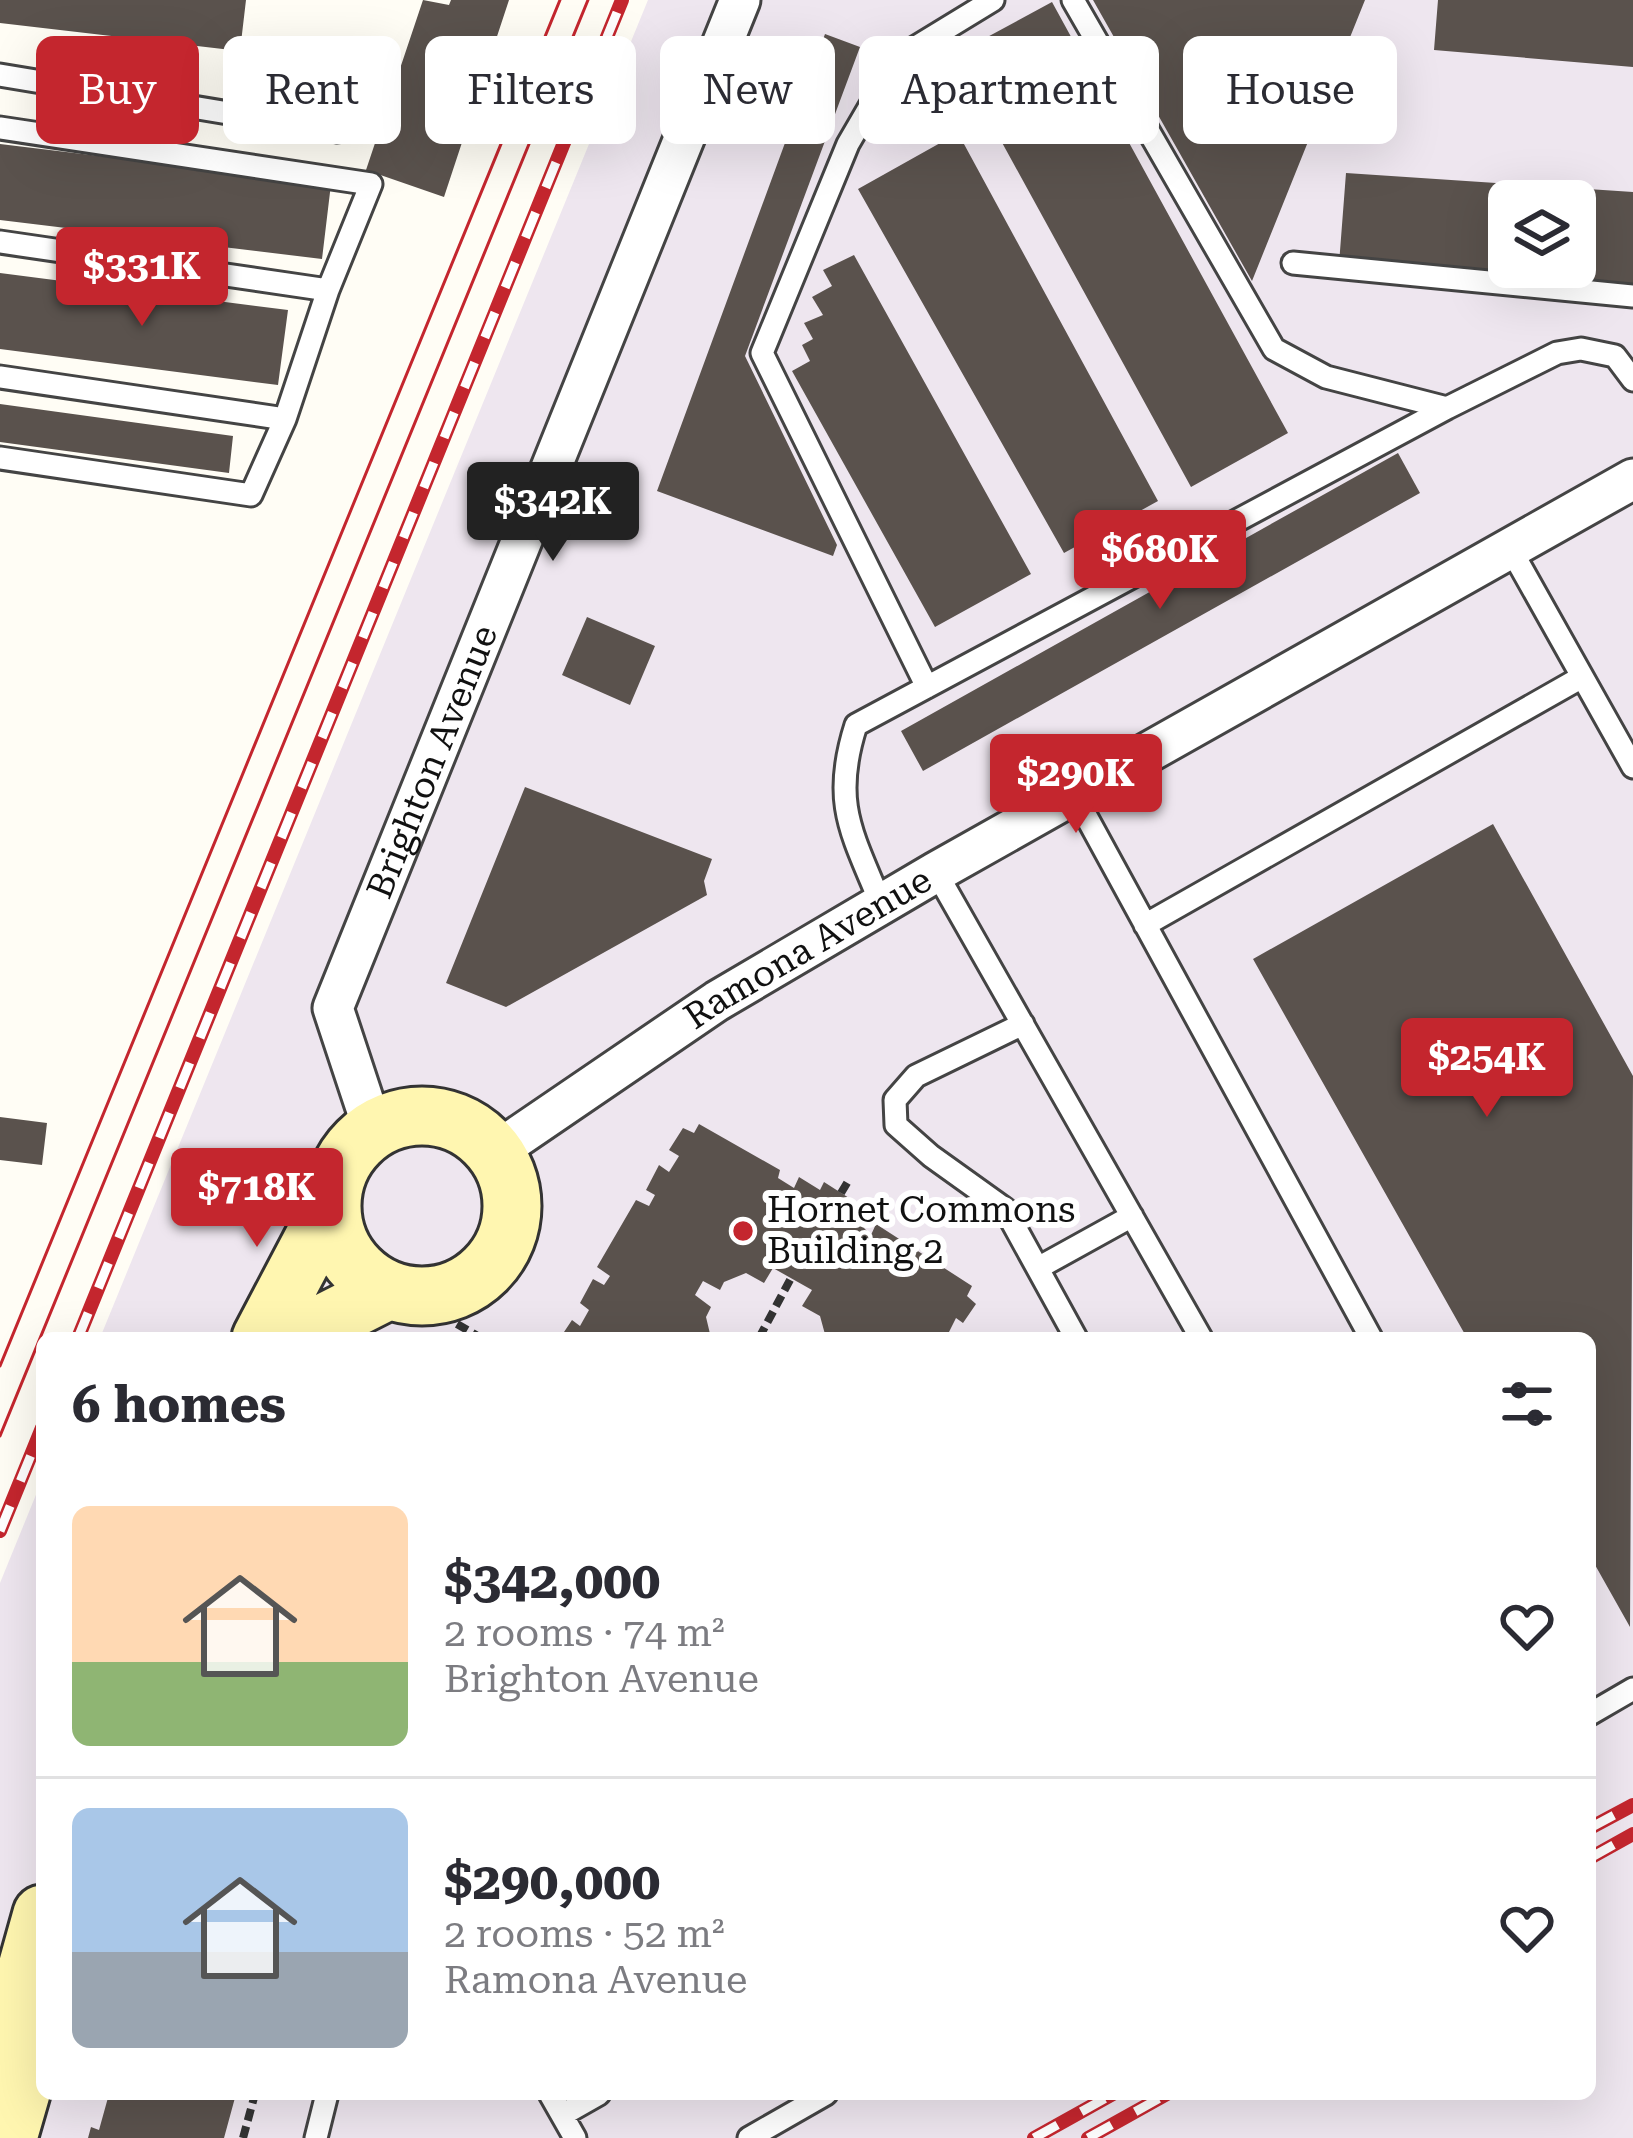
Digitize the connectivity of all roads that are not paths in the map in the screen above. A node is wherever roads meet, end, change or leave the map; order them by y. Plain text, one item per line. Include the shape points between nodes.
1 (740, 0) edge
2 (993, 0) edge
3 (1073, 0) edge
4 (0, 75) edge
5 (223, 112) edge
6 (0, 128) edge
7 (0, 242) edge
8 (1293, 263) dead end
9 (328, 290) junction
10 (1633, 296) edge
11 (0, 377) edge
12 (1633, 380) edge
13 (1447, 408) junction
14 (285, 419) junction
15 (0, 458) edge
16 (1633, 479) edge
17 (1510, 548) junction
18 (1582, 677) junction
19 (927, 687) junction
20 (1633, 767) edge
21 (1074, 794) junction
22 (936, 872) junction
23 (881, 904) junction
24 (1145, 925) junction
25 (1023, 1024) junction
26 (373, 1129) junction
27 (494, 1153) junction
28 (331, 1205) junction
29 (1132, 1216) junction
30 (1038, 1268) junction
31 (389, 1290) junction
32 (264, 1332) edge
33 (311, 1332) edge
34 (1073, 1332) edge
35 (1198, 1332) edge
36 (1369, 1332) edge
37 (1633, 1689) edge
38 (1596, 1711) edge
39 (36, 1935) edge
40 (36, 2041) edge
41 (0, 2064) edge
42 (326, 2100) edge
43 (554, 2100) edge
44 (588, 2100) edge
45 (816, 2100) edge
46 (562, 2114) junction
47 (8, 2138) edge
48 (316, 2138) edge
49 (574, 2138) edge
50 (749, 2138) edge

1 - 26 street, Brighton Avenue via 334,1007
2 - 19 lane via 898,58 848,144 762,352
3 - 13 lane via 1274,349 1326,377
4 - 5 lane
6 - 9 lane via 371,184
7 - 9 lane
8 - 10 lane
9 - 14 lane
11 - 14 lane
12 - 13 lane via 1615,356 1581,349 1557,353
13 - 19 lane
14 - 15 lane via 251,494
16 - 17 street, Ramona Avenue
17 - 18 lane
17 - 21 street, Ramona Avenue
18 - 20 lane
18 - 24 lane
19 - 23 lane via 856,725 843,765 847,818
21 - 22 street, Ramona Avenue
21 - 24 lane
22 - 23 street, Ramona Avenue
22 - 25 lane
23 - 27 street, Ramona Avenue via 717,1001
24 - 36 lane
25 - 29 lane
25 - 30 lane via 916,1076 895,1100 896,1124 1005,1209
26 - 27 main road via 431,1115 460,1123
26 - 28 main road via 351,1149
27 - 31 main road via 512,1193 501,1252 457,1290 428,1297
28 - 31 main road via 350,1262
28 - 32 main road
29 - 30 lane
29 - 35 lane
30 - 34 lane
31 - 33 main road
37 - 38 lane
39 - 41 main road
40 - 47 main road
42 - 48 lane
43 - 46 lane
44 - 46 lane
45 - 50 lane
46 - 49 lane

